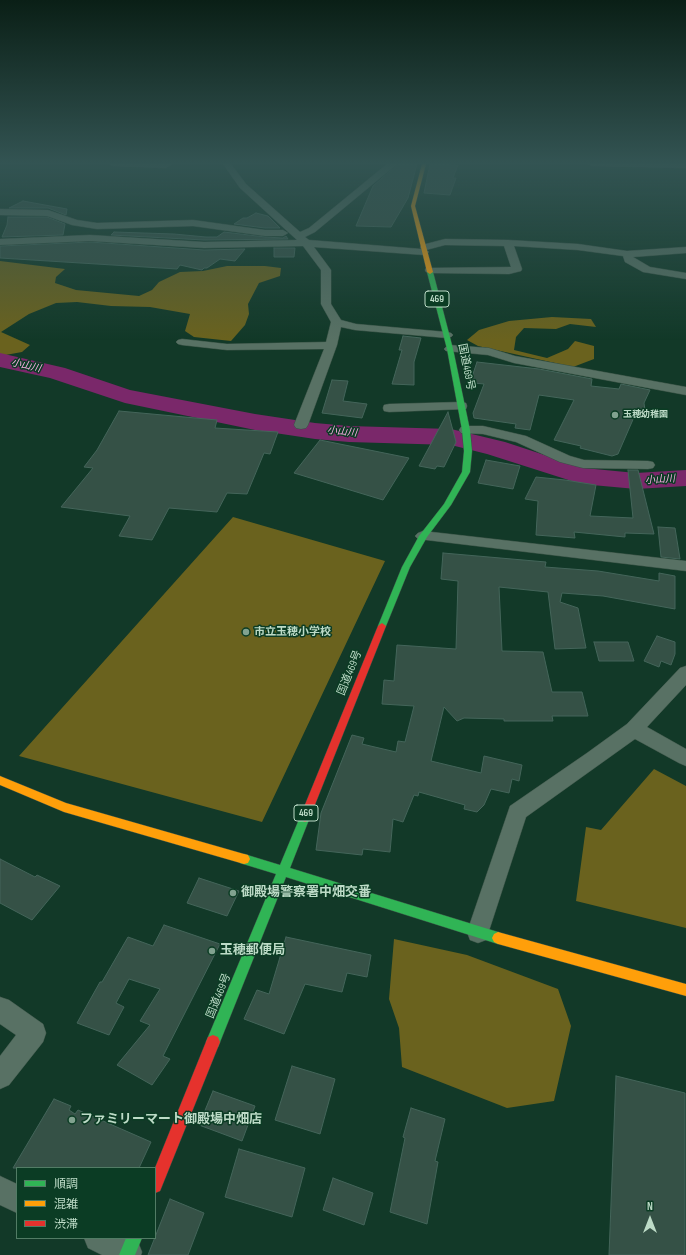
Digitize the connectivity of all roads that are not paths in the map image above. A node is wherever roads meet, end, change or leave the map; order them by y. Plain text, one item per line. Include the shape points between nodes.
1 (74, 223) edge
2 (283, 223) edge
3 (321, 223) edge
4 (416, 223) edge
5 (299, 237) junction
6 (0, 242) edge
7 (508, 242) junction
8 (424, 250) junction
9 (686, 250) edge
10 (627, 254) junction
11 (430, 270) junction
12 (686, 276) edge
13 (336, 322) junction
14 (447, 335) junction
15 (182, 342) dead end
16 (331, 345) junction
17 (450, 348) junction
18 (686, 391) edge
19 (461, 406) junction
20 (389, 408) dead end
21 (301, 425) dead end
22 (466, 432) junction
23 (648, 465) dead end
24 (424, 536) junction
25 (686, 566) edge
26 (686, 673) edge
27 (634, 729) junction
28 (686, 758) edge
29 (0, 780) edge
30 (282, 870) junction
31 (478, 932) junction
32 (686, 990) edge
33 (0, 1009) edge
34 (0, 1076) edge
35 (156, 1184) edge
36 (0, 1190) edge
37 (16, 1198) edge
38 (101, 1239) edge
39 (130, 1248) edge

1 - 5 street via 97,226 193,223
2 - 5 street
3 - 5 street
4 - 8 main road, 国道469号 / 469
5 - 6 street via 204,245 90,238 41,238
5 - 8 street
5 - 13 street via 326,270 326,304
7 - 8 street via 445,242
7 - 10 street via 578,247
7 - 11 street via 517,269
8 - 11 main road, 国道469号 / 469
9 - 10 street
10 - 12 street via 629,260 647,270
11 - 14 main road, 国道469号 / 469
13 - 14 street via 355,327
13 - 16 street
14 - 17 main road, 国道469号 / 469
15 - 16 street via 227,347
16 - 21 street
17 - 18 street via 489,352 514,359
17 - 19 main road, 国道469号 / 469
19 - 20 street
19 - 22 main road, 国道469号 / 469
22 - 23 street via 483,430 521,439 565,459 583,464
22 - 24 main road, 国道469号 / 469 via 466,472 447,505
24 - 25 street
24 - 30 main road, 国道469号 / 469 via 406,567
26 - 27 street
27 - 28 street
27 - 31 street via 516,812
29 - 30 main road via 64,807
30 - 31 main road
30 - 35 main road, 国道469号 / 469
31 - 32 main road
33 - 34 street via 34,1033
36 - 37 street
38 - 39 street

